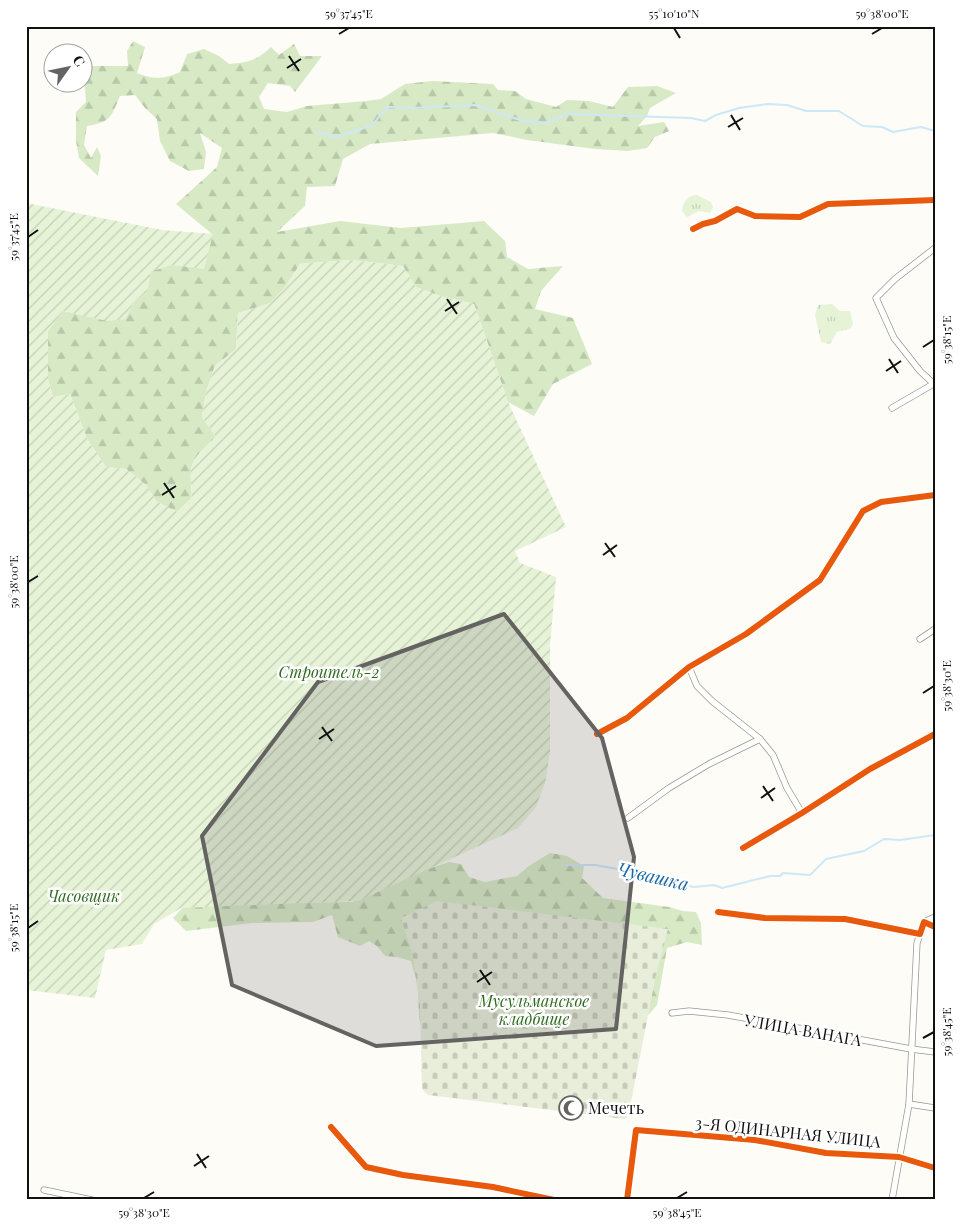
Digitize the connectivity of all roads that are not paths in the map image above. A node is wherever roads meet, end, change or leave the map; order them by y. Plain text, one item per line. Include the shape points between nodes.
1 (935, 200) edge
2 (693, 229) dead end
3 (935, 248) edge
4 (934, 384) edge
5 (892, 408) dead end
6 (935, 495) edge
7 (935, 629) edge
8 (920, 639) dead end
9 (689, 667) junction
10 (597, 734) dead end
11 (935, 734) edge
12 (760, 738) junction
13 (802, 813) junction
14 (628, 818) dead end
15 (742, 848) dead end
16 (718, 912) dead end
17 (935, 917) edge
18 (924, 922) junction
19 (935, 927) edge
20 (920, 934) junction
21 (672, 1013) dead end
22 (911, 1049) junction
23 (935, 1052) edge
24 (909, 1104) junction
25 (935, 1108) edge
26 (331, 1127) dead end
27 (899, 1157) junction
28 (935, 1168) edge
29 (44, 1190) dead end
30 (92, 1200) edge
31 (554, 1200) edge
32 (627, 1200) edge
33 (892, 1200) edge

1 - 2 street via 828,204 800,218 756,216 737,209
3 - 4 street via 876,298 894,338
4 - 5 street
6 - 9 street via 880,502 864,511 820,580 746,634
7 - 8 street
9 - 10 street via 627,718
9 - 12 street via 697,686
11 - 13 street
12 - 13 street via 773,755
12 - 14 street via 709,764
13 - 15 street
16 - 20 street via 765,918 845,919
17 - 18 street
18 - 19 street
18 - 20 street
20 - 22 street
21 - 22 street, УЛИЦА ВАНАГА via 689,1011 728,1016
22 - 23 street, УЛИЦА ВАНАГА
22 - 24 street
24 - 25 street
24 - 27 street
26 - 31 street via 366,1167
27 - 28 street, 3-Я ОДИНАРНАЯ УЛИЦА
27 - 32 street, 3-Я ОДИНАРНАЯ УЛИЦА via 826,1153 755,1140 636,1130
27 - 33 street
29 - 30 street

